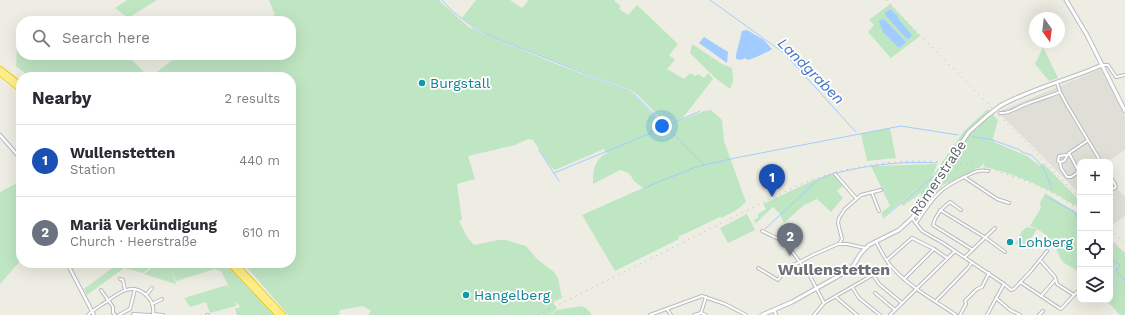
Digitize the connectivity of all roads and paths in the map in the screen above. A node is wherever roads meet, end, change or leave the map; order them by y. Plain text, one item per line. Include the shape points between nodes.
1 (1066, 0) edge
2 (1098, 57) junction
3 (1102, 65) junction
4 (0, 68) edge
5 (1093, 70) junction
6 (0, 74) edge
7 (1125, 75) edge
8 (16, 81) edge
9 (1057, 83) junction
10 (16, 86) edge
11 (1060, 92) junction
12 (1125, 111) edge
13 (1000, 113) dead end
14 (0, 135) edge
15 (1087, 141) junction
16 (16, 153) edge
17 (1068, 154) junction
18 (1099, 159) edge
19 (1060, 162) junction
20 (988, 171) dead end
21 (835, 174) dead end
22 (964, 177) junction
23 (1113, 181) edge
24 (881, 190) dead end
25 (1113, 190) edge
26 (872, 193) junction
27 (856, 198) junction
28 (1008, 203) dead end
29 (940, 210) junction
30 (961, 210) dead end
31 (879, 211) dead end
32 (912, 218) junction
33 (916, 223) junction
34 (995, 228) dead end
35 (762, 231) dead end
36 (986, 238) junction
37 (875, 241) junction
38 (838, 244) junction
39 (865, 248) junction
40 (934, 250) junction
41 (973, 250) junction
42 (955, 251) junction
43 (1047, 251) dead end
44 (1005, 252) dead end
45 (965, 257) junction
46 (947, 258) junction
47 (887, 260) junction
48 (1040, 260) junction
49 (801, 261) junction
50 (972, 262) junction
51 (890, 265) junction
52 (70, 268) edge
53 (234, 268) edge
54 (239, 268) edge
55 (758, 268) dead end
56 (989, 273) junction
57 (873, 275) junction
58 (122, 279) dead end
59 (904, 279) junction
60 (1055, 280) junction
61 (1020, 282) junction
62 (1004, 284) junction
63 (852, 287) junction
64 (152, 288) dead end
65 (817, 288) junction
66 (135, 289) junction
67 (916, 289) junction
68 (101, 290) dead end
69 (125, 290) junction
70 (1077, 292) edge
71 (875, 293) dead end
72 (146, 295) junction
73 (1041, 296) junction
74 (1074, 296) junction
75 (706, 297) junction
76 (836, 297) junction
77 (996, 298) junction
78 (162, 299) dead end
79 (108, 300) junction
80 (268, 301) junction
81 (936, 301) junction
82 (824, 303) junction
83 (902, 303) junction
84 (152, 304) junction
85 (273, 306) junction
86 (667, 308) junction
87 (130, 309) junction
88 (774, 310) junction
89 (895, 310) junction
90 (1043, 311) dead end
91 (92, 312) junction
92 (701, 312) junction
93 (133, 314) edge
94 (88, 315) edge
95 (94, 315) edge
96 (115, 315) edge
97 (119, 315) edge
98 (152, 315) edge
99 (164, 315) edge
100 (278, 315) edge
101 (283, 315) edge
102 (650, 315) edge
103 (670, 315) edge
104 (694, 315) edge
105 (706, 315) edge
106 (746, 315) edge
107 (762, 315) edge
108 (776, 315) edge
109 (814, 315) edge
110 (857, 315) edge
111 (880, 315) edge
112 (890, 315) edge
113 (956, 315) edge
114 (960, 315) edge
115 (987, 315) edge
116 (1020, 315) edge
117 (1039, 315) edge

1 - 2 main road
2 - 3 main road
2 - 5 main road
3 - 5 main road, Römerstraße
3 - 7 street via 1108,65 1116,77
3 - 12 main road
4 - 8 highway
5 - 9 main road, Römerstraße
6 - 10 highway
9 - 11 street
9 - 32 main road, Römerstraße, bridge via 1026,93 1000,106 969,132
11 - 13 street
11 - 15 street
14 - 16 street
15 - 17 street
15 - 18 street
17 - 19 street via 1064,161
17 - 19 street via 1058,157
17 - 19 street via 1078,170 1077,173 1071,178 1067,177
20 - 22 street via 977,170
21 - 27 street
22 - 28 street via 996,199
22 - 33 street via 947,185 932,198
23 - 25 street via 1116,187
24 - 26 street
26 - 27 street
26 - 31 street
27 - 38 street via 839,218 842,239
29 - 30 street via 950,202
29 - 36 street
29 - 41 street via 933,225
32 - 33 street
32 - 37 main road, Römerstraße via 899,230
33 - 42 street via 922,231
34 - 36 street
35 - 49 street via 785,242
36 - 41 street
36 - 44 street
37 - 39 main road, Römerstraße
37 - 47 street
38 - 39 street
38 - 49 street
39 - 65 main road, Römerstraße via 849,270
40 - 46 street
40 - 47 street via 912,238
40 - 59 street
41 - 45 street
42 - 45 street
42 - 46 street
43 - 48 street
45 - 50 street
46 - 67 street
47 - 51 street
48 - 60 street
48 - 61 street
49 - 55 street via 788,266 778,280
49 - 65 street
50 - 56 street
50 - 81 street
51 - 57 street
51 - 59 street
52 - 91 street
53 - 80 highway
54 - 80 highway
56 - 62 street
56 - 114 street via 982,287 965,301
57 - 63 street
57 - 83 street via 879,284
58 - 69 street
59 - 67 street
60 - 73 street
60 - 74 street
61 - 62 street via 1012,290
61 - 73 street
62 - 77 street
63 - 76 street
63 - 111 street via 859,298
64 - 72 street
65 - 82 street
65 - 88 main road, Römerstraße
66 - 69 street
66 - 72 street
66 - 87 street
67 - 81 street
67 - 83 street
68 - 79 street
69 - 79 street
70 - 74 street
71 - 89 street
72 - 84 street
73 - 74 street via 1061,309
75 - 86 street via 698,296
75 - 92 street
75 - 106 street
76 - 82 street
76 - 110 street
77 - 115 street
77 - 116 street
78 - 84 street
79 - 91 street
79 - 96 street
80 - 85 highway
81 - 113 street
82 - 109 street
83 - 89 street
84 - 98 street
85 - 100 highway
85 - 101 highway
86 - 102 street
86 - 103 street
87 - 93 street
87 - 97 street
88 - 107 main road, Römerstraße
88 - 108 street
89 - 112 street
90 - 117 street
91 - 94 street
91 - 95 street
92 - 104 street
92 - 105 street
93 - 98 street
98 - 99 street

